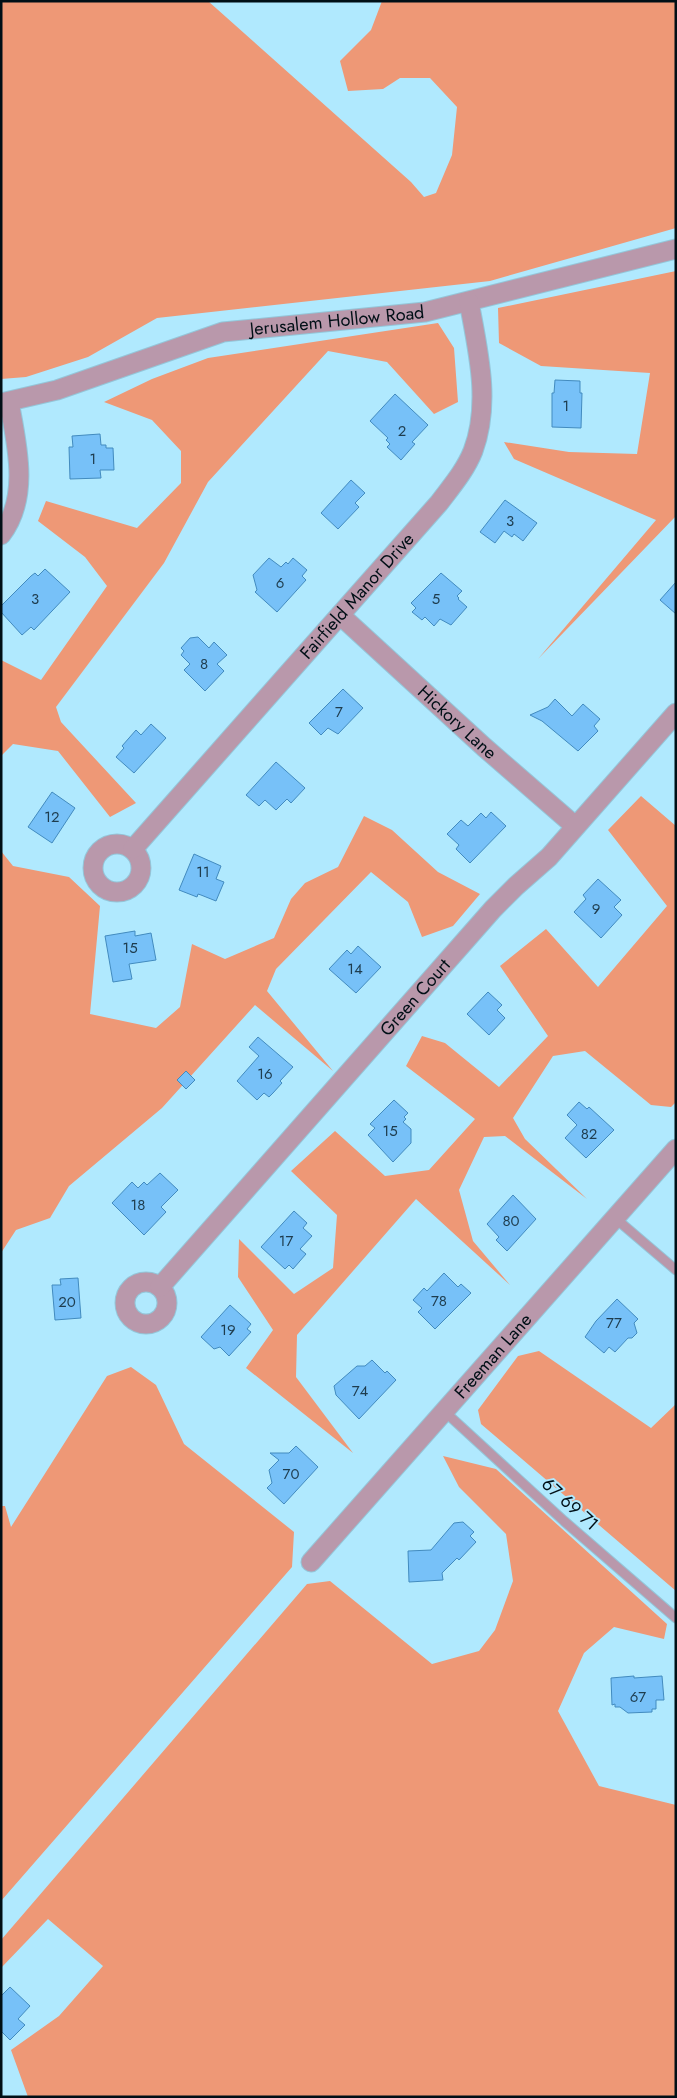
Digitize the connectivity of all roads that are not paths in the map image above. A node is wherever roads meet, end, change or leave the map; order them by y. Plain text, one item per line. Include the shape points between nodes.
1 (676, 250) edge
2 (469, 302) junction
3 (5, 403) edge
4 (1, 535) edge
5 (340, 615) junction
6 (676, 713) edge
7 (575, 826) junction
8 (133, 849) dead end
9 (676, 1149) edge
10 (615, 1218) junction
11 (676, 1270) edge
12 (160, 1287) dead end
13 (444, 1411) junction
14 (311, 1562) dead end
15 (676, 1618) edge

1 - 2 street, Jerusalem Hollow Road
2 - 3 street, Jerusalem Hollow Road via 425,312 223,332 57,390
2 - 5 street, Fairfield Manor Drive via 481,369 482,405 472,452 460,476 439,503
3 - 4 street via 17,448 20,481 15,505
5 - 7 street, Hickory Lane
5 - 8 street, Fairfield Manor Drive
6 - 7 street, Green Court
7 - 12 street, Green Court via 549,858 493,909
9 - 10 street, Freeman Lane
10 - 11 lane
10 - 13 street, Freeman Lane
13 - 14 street, Freeman Lane
13 - 15 lane, 67 69 71

